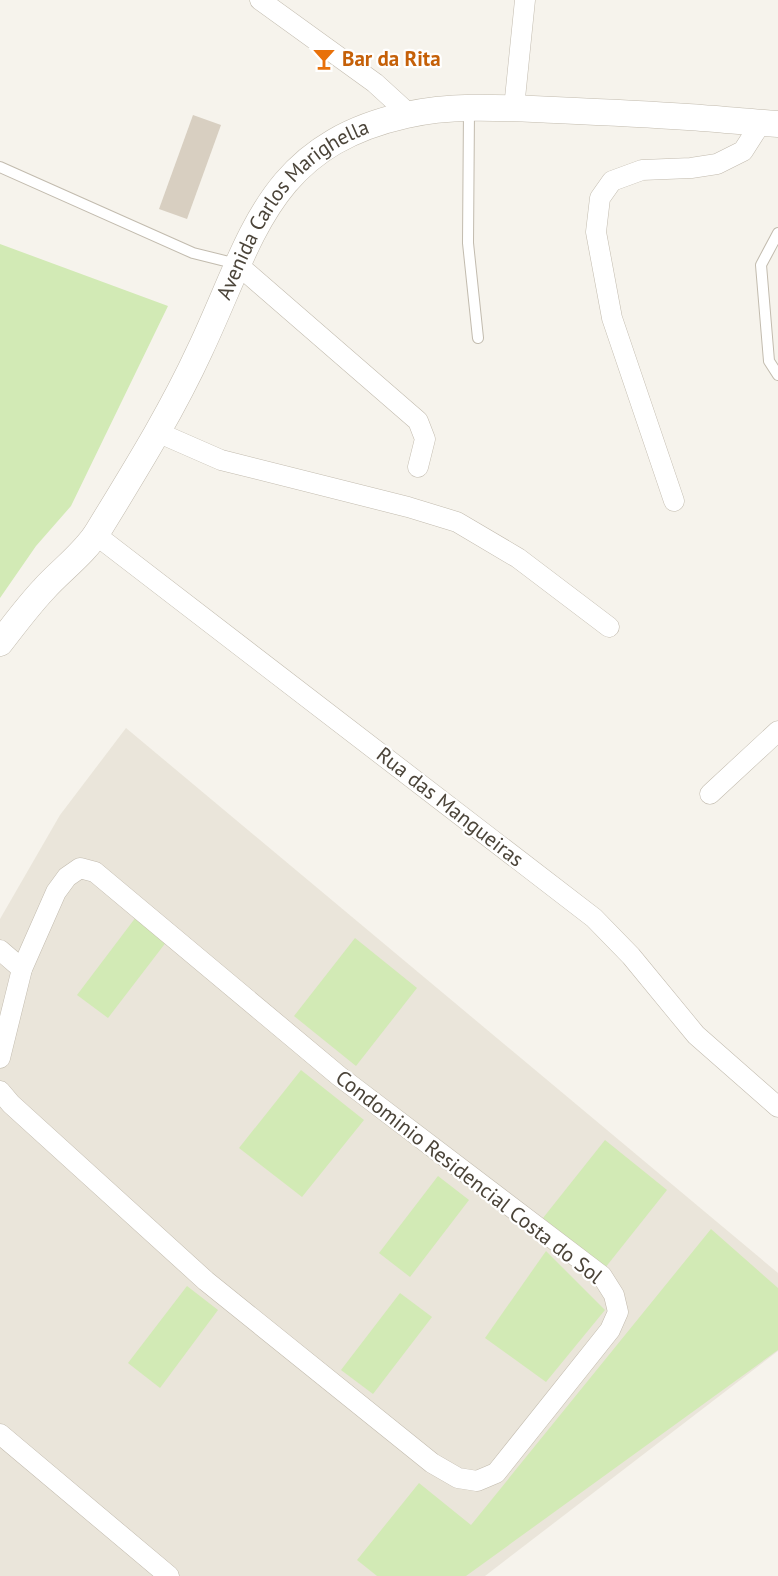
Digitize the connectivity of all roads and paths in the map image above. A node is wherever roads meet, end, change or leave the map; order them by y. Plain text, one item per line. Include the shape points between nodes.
1 (260, 0) edge
2 (525, 0) edge
3 (469, 108) junction
4 (514, 108) junction
5 (409, 114) junction
6 (770, 123) edge
7 (0, 167) edge
8 (778, 233) edge
9 (237, 264) junction
10 (478, 338) dead end
11 (778, 375) edge
12 (157, 432) junction
13 (418, 467) dead end
14 (674, 501) dead end
15 (96, 535) junction
16 (609, 627) dead end
17 (0, 643) edge
18 (778, 731) edge
19 (710, 794) dead end
20 (0, 950) edge
21 (22, 969) junction
22 (0, 1058) edge
23 (0, 1091) edge
24 (778, 1107) edge
25 (0, 1434) edge
26 (170, 1576) edge

1 - 5 street via 375,83
2 - 4 street
3 - 4 street, Avenida Carlos Marighella
3 - 5 street, Avenida Carlos Marighella
3 - 10 lane via 468,243
4 - 6 street, Avenida Carlos Marighella
5 - 9 street, Avenida Carlos Marighella via 355,130 311,156 274,197
6 - 14 street via 743,151 717,164 642,170 612,181 600,198 596,232 612,318
7 - 9 lane via 193,253
8 - 11 lane via 761,265 769,361
9 - 12 street, Avenida Carlos Marighella via 200,350
9 - 13 street via 418,421 425,439
12 - 15 street, Avenida Carlos Marighella
12 - 16 street via 221,460 457,522 518,558
15 - 17 street, Avenida Carlos Marighella via 43,590
15 - 24 street, Rua das Mangueiras via 594,918 696,1035
18 - 19 street
20 - 21 street
21 - 22 street, Condominio Residencial Costa do Sol
21 - 23 street, Condominio Residencial Costa do Sol via 56,892 67,877 80,868 94,872 339,1076 602,1276 614,1295 618,1312 610,1330 496,1473 477,1481 458,1478 432,1463 206,1281
25 - 26 street

